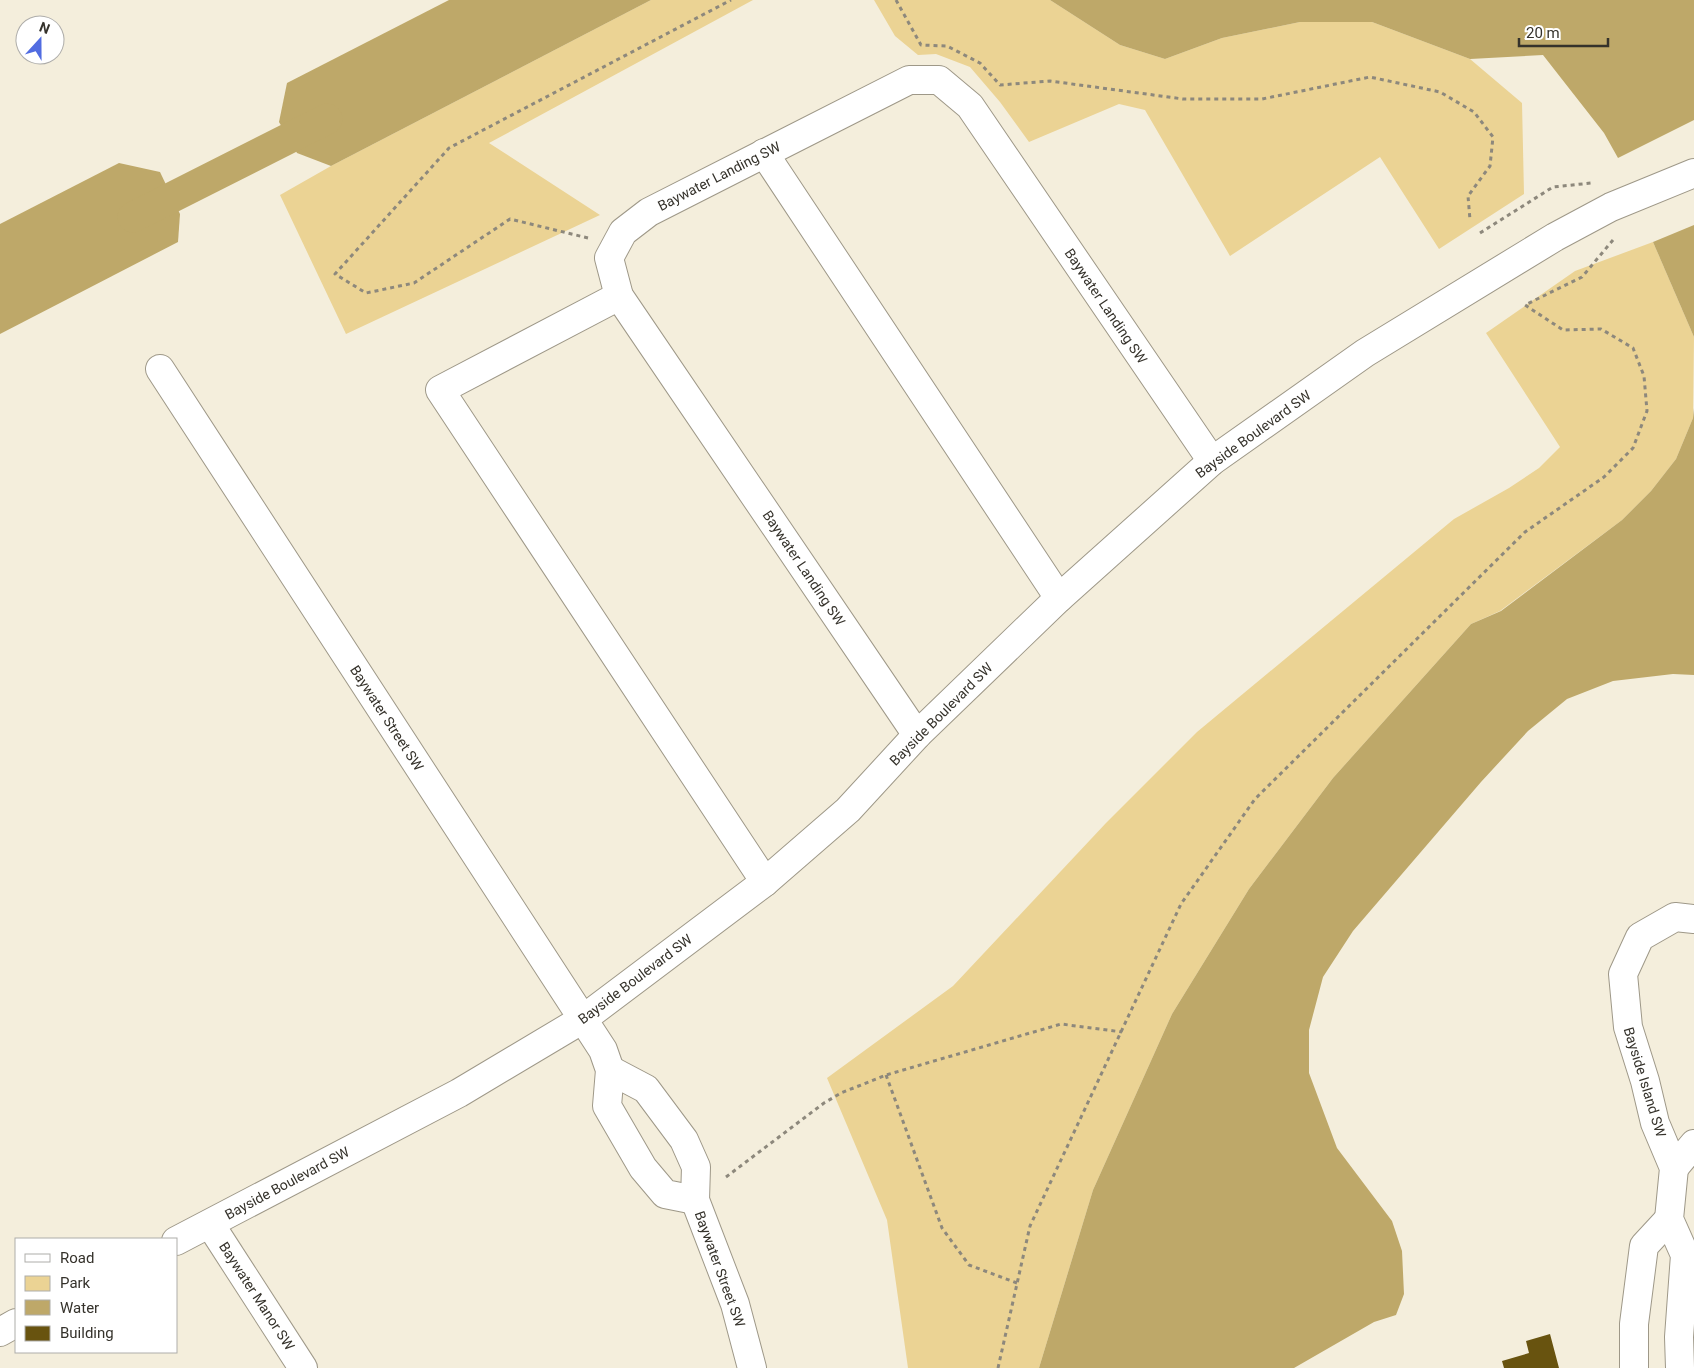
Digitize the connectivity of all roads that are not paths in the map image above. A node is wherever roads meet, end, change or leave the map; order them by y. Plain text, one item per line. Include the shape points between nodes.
1 (764, 153) junction
2 (1694, 173) edge
3 (618, 296) junction
4 (160, 369) dead end
5 (1212, 461) junction
6 (1059, 598) junction
7 (917, 736) junction
8 (765, 882) junction
9 (1694, 919) edge
10 (583, 1019) junction
11 (610, 1070) junction
12 (1694, 1144) edge
13 (1674, 1168) junction
14 (695, 1200) junction
15 (1669, 1219) junction
16 (210, 1224) junction
17 (178, 1240) edge
18 (15, 1324) edge
19 (0, 1332) edge
20 (303, 1368) edge
21 (752, 1368) edge
22 (1634, 1368) edge
23 (1680, 1368) edge

1 - 3 street, Baywater Landing SW via 649,212 623,232 609,258
1 - 5 street, Baywater Landing SW via 909,80 939,80 970,106
1 - 6 street
2 - 5 street, Bayside Boulevard SW via 1611,207 1555,237 1365,353
3 - 7 street, Baywater Landing SW
3 - 8 street via 440,390
4 - 10 street, Baywater Street SW
5 - 6 street, Bayside Boulevard SW
6 - 7 street, Bayside Boulevard SW
7 - 8 street, Bayside Boulevard SW via 848,810
8 - 10 street, Bayside Boulevard SW
9 - 13 street, Bayside Island SW via 1675,917 1640,937 1623,974 1628,1027 1655,1124
10 - 11 street, Baywater Street SW via 603,1050
10 - 16 street, Bayside Boulevard SW via 459,1093
11 - 14 street, Baywater Street SW via 646,1089 684,1140 696,1168
11 - 14 street, Baywater Street SW via 607,1106 643,1168 666,1194
12 - 13 street
13 - 15 street, Bayside Island SW
14 - 21 street, Baywater Street SW via 735,1304
15 - 22 street via 1644,1246 1634,1324
15 - 23 street, Bayside Island SW via 1685,1255 1678,1338
16 - 17 street, Bayside Boulevard SW
16 - 20 street, Baywater Manor SW
18 - 19 street

